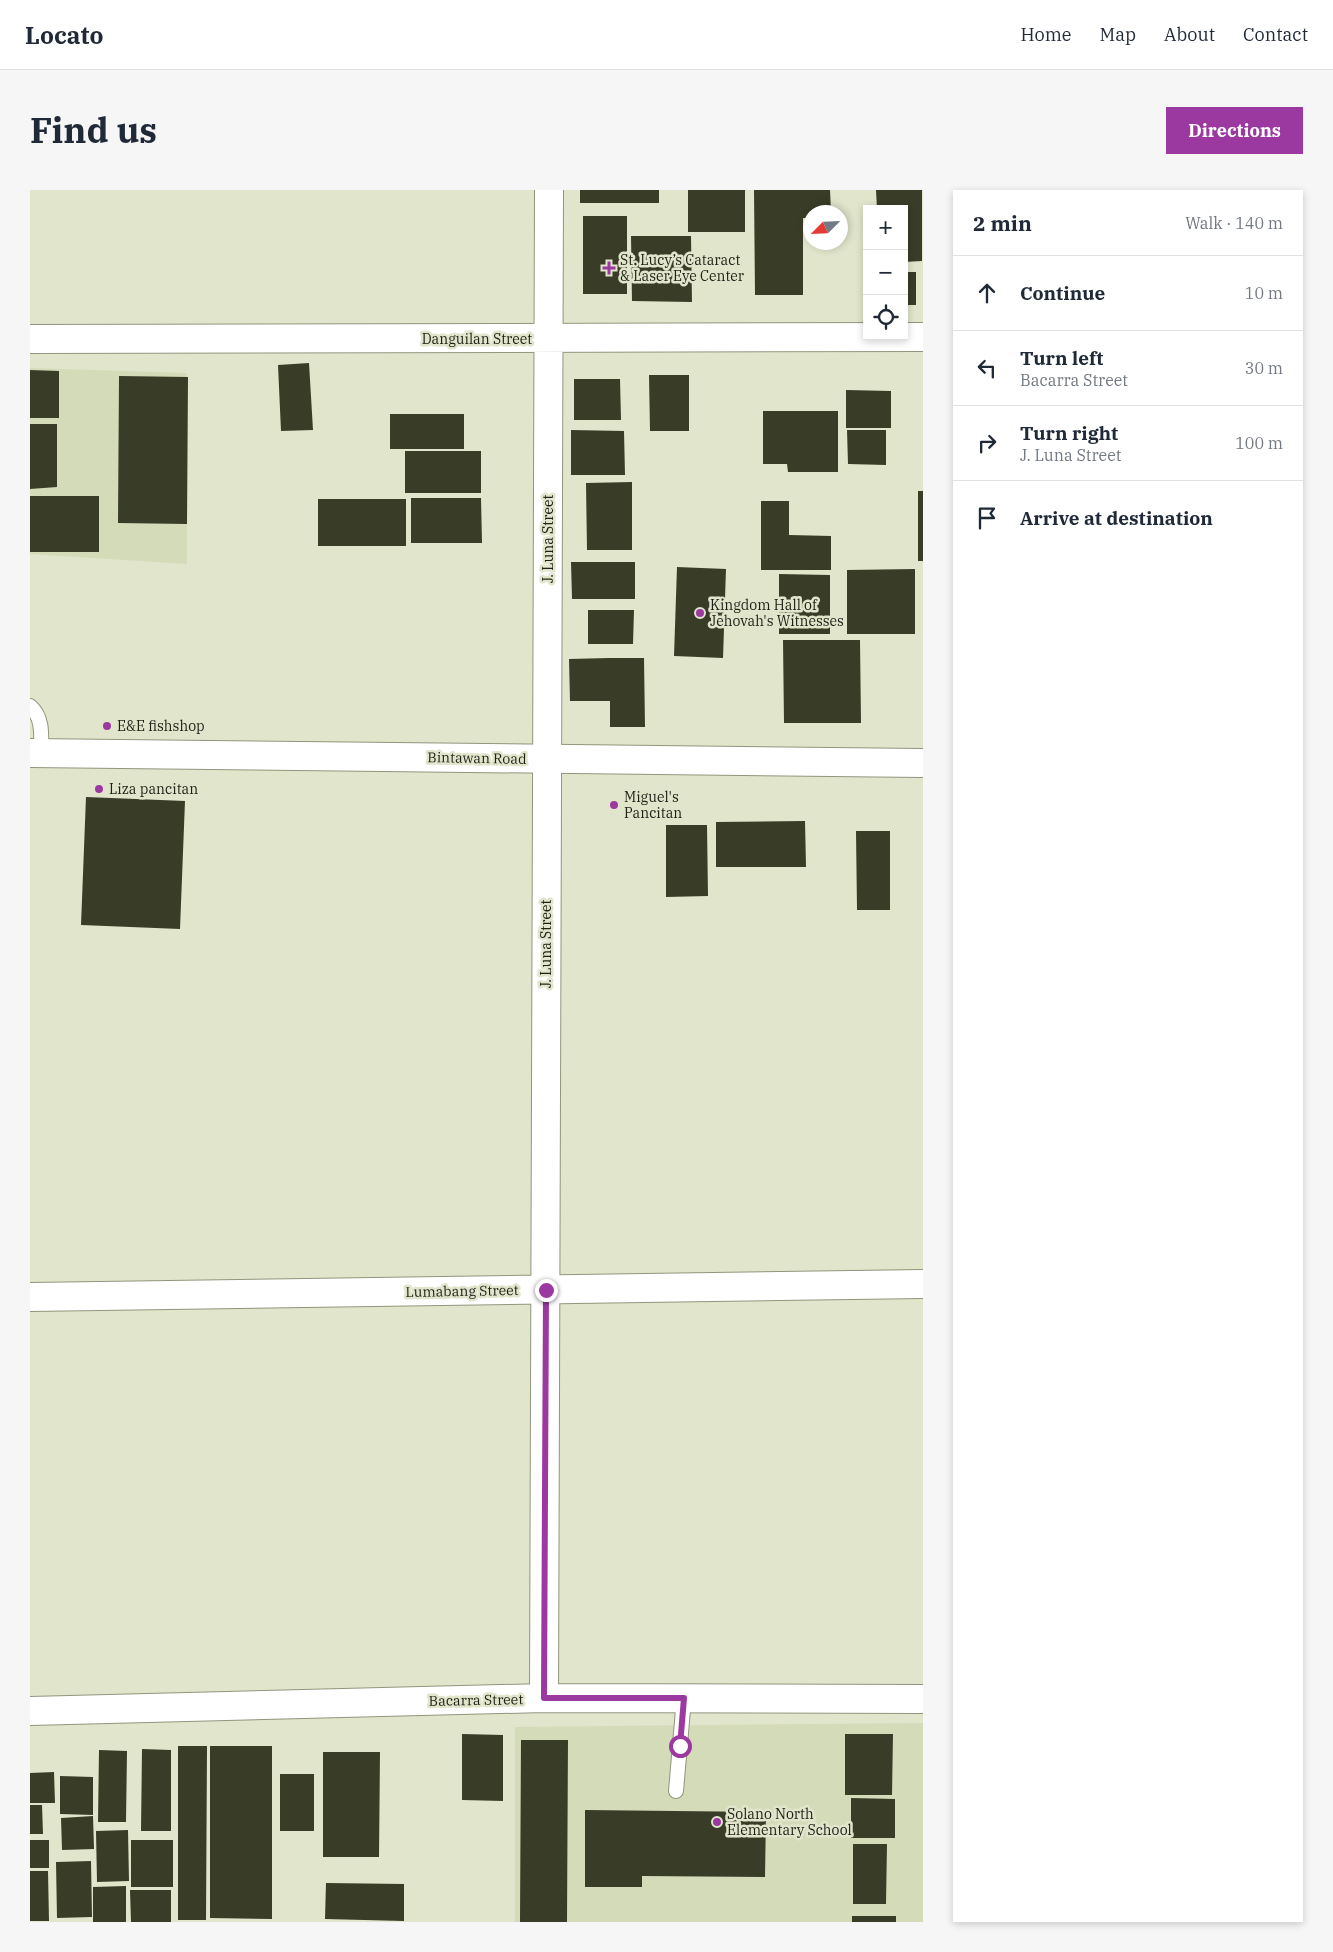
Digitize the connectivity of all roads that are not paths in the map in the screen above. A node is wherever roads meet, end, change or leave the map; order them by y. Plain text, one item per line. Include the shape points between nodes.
1 (549, 190) edge
2 (923, 337) edge
3 (30, 339) edge
4 (550, 339) junction
5 (30, 706) edge
6 (35, 753) edge
7 (546, 759) junction
8 (923, 763) edge
9 (923, 1284) edge
10 (546, 1290) junction
11 (30, 1297) edge
12 (544, 1698) junction
13 (684, 1698) junction
14 (923, 1699) edge
15 (30, 1712) edge
16 (676, 1792) dead end

1 - 4 street, J. Luna Street
2 - 4 street, Danguilan Street
3 - 4 street, Danguilan Street
4 - 7 street, J. Luna Street
5 - 6 lane via 42,727
6 - 7 street, Bintawan Road
7 - 8 street, Bintawan Road
7 - 10 street, J. Luna Street
9 - 10 street, Lumabang Street
10 - 11 street, Lumabang Street
10 - 12 street, J. Luna Street
12 - 13 street, Bacarra Street
12 - 15 street, Bacarra Street
13 - 14 street, Bacarra Street
13 - 16 lane

